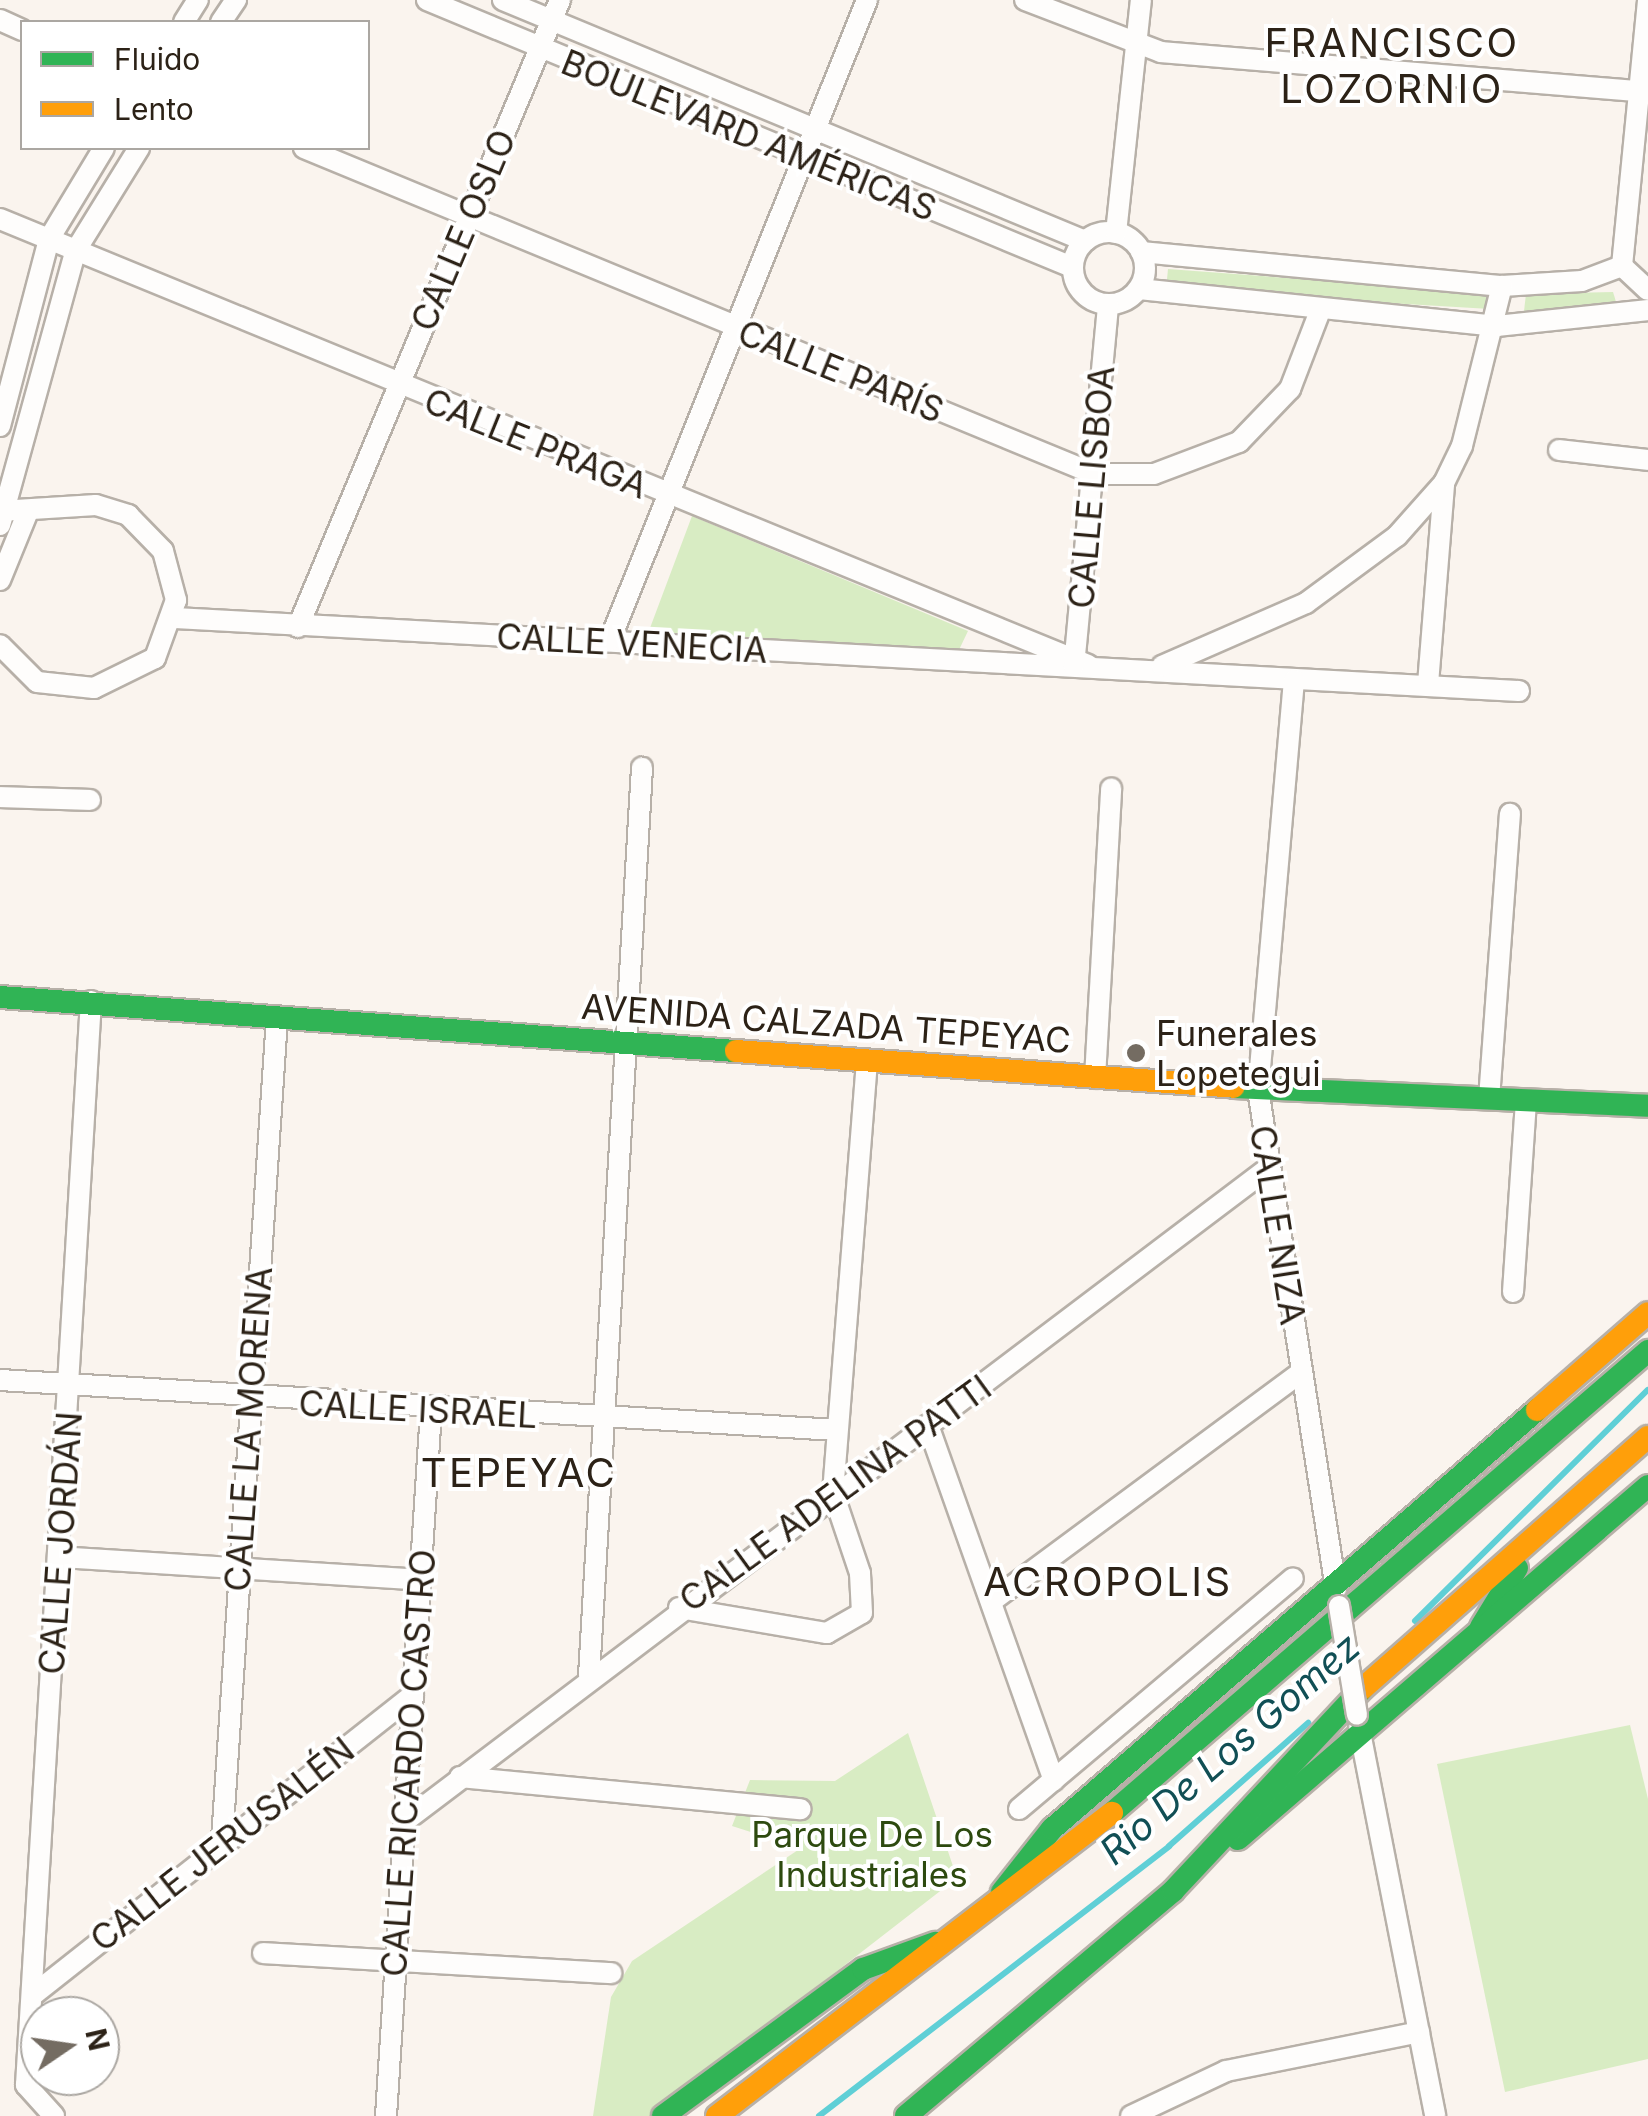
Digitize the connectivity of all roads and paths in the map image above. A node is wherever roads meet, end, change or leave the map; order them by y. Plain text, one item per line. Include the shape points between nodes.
1 (427, 0) edge
2 (503, 0) edge
3 (560, 0) edge
4 (867, 0) edge
5 (1025, 0) edge
6 (1141, 0) edge
7 (1648, 0) edge
8 (552, 20) junction
9 (1135, 46) junction
10 (539, 50) junction
11 (1638, 91) junction
12 (814, 127) junction
13 (103, 150) edge
14 (139, 150) edge
15 (309, 150) edge
16 (803, 156) junction
17 (467, 213) junction
18 (0, 219) edge
19 (1116, 232) junction
20 (48, 239) junction
21 (1085, 240) junction
22 (76, 250) junction
23 (1141, 252) junction
24 (1622, 266) junction
25 (1072, 267) junction
26 (1502, 286) junction
27 (1139, 289) junction
28 (1648, 290) edge
29 (1108, 305) junction
30 (1648, 310) edge
31 (1320, 312) junction
32 (1497, 326) junction
33 (732, 327) junction
34 (398, 387) junction
35 (2, 412) edge
36 (29, 416) junction
37 (1559, 450) dead end
38 (1648, 460) edge
39 (1094, 474) junction
40 (1444, 484) junction
41 (667, 496) junction
42 (27, 514) junction
43 (1, 516) edge
44 (0, 580) edge
45 (175, 618) junction
46 (298, 627) junction
47 (610, 640) junction
48 (0, 645) edge
49 (1079, 664) junction
50 (1156, 668) junction
51 (1294, 680) junction
52 (1428, 684) junction
53 (1519, 691) dead end
54 (642, 768) dead end
55 (1111, 788) dead end
56 (0, 797) edge
57 (90, 800) dead end
58 (1510, 814) dead end
59 (0, 997) edge
60 (91, 1001) junction
61 (277, 1018) junction
62 (628, 1044) junction
63 (867, 1061) junction
64 (1095, 1078) junction
65 (1258, 1088) junction
66 (1490, 1099) junction
67 (1526, 1102) junction
68 (1648, 1106) edge
69 (1267, 1169) junction
70 (1513, 1292) dead end
71 (1648, 1313) edge
72 (1648, 1350) edge
73 (1302, 1372) junction
74 (0, 1380) edge
75 (70, 1384) junction
76 (249, 1399) junction
77 (432, 1411) junction
78 (604, 1419) junction
79 (928, 1426) junction
80 (836, 1430) junction
81 (1648, 1437) edge
82 (1648, 1453) edge
83 (1648, 1486) edge
84 (833, 1493) junction
85 (59, 1556) junction
86 (238, 1569) junction
87 (1292, 1578) dead end
88 (420, 1580) junction
89 (1338, 1598) junction
90 (992, 1602) junction
91 (680, 1608) junction
92 (1480, 1626) junction
93 (590, 1676) junction
94 (413, 1696) junction
95 (1358, 1723) junction
96 (460, 1777) junction
97 (1054, 1780) junction
98 (800, 1809) dead end
99 (1019, 1809) dead end
100 (405, 1821) junction
101 (222, 1840) junction
102 (1173, 1890) junction
103 (1000, 1894) junction
104 (935, 1943) junction
105 (264, 1953) dead end
106 (394, 1960) junction
107 (611, 1973) dead end
108 (33, 1995) junction
109 (1419, 2032) junction
110 (54, 2116) edge
111 (386, 2116) edge
112 (664, 2116) edge
113 (716, 2116) edge
114 (906, 2116) edge
115 (1131, 2116) edge
116 (1435, 2116) edge

1 - 10 street, BOULEVARD AMÉRICAS
2 - 8 street, BOULEVARD AMÉRICAS
3 - 8 street, CALLE OSLO
4 - 12 street
5 - 9 street
6 - 9 street
7 - 11 street
8 - 10 street, CALLE OSLO
8 - 12 street, BOULEVARD AMÉRICAS
9 - 11 street
9 - 19 street
10 - 16 street, BOULEVARD AMÉRICAS
10 - 17 street, CALLE OSLO
11 - 24 street
12 - 16 street
12 - 21 street, BOULEVARD AMÉRICAS
13 - 20 street
14 - 22 street
15 - 17 street, CALLE PARÍS
16 - 25 street, BOULEVARD AMÉRICAS
16 - 33 street
17 - 33 street, CALLE PARÍS
17 - 34 street, CALLE OSLO
18 - 20 street, CALLE PRAGA
19 - 21 street
19 - 23 street
20 - 22 street, CALLE PRAGA
20 - 35 street
21 - 25 street
22 - 34 street, CALLE PRAGA
22 - 36 street
23 - 26 street
23 - 27 street
24 - 26 street via 1582,282
24 - 28 street
25 - 29 street via 1086,297
26 - 32 street
27 - 29 street
27 - 31 street
29 - 39 street, CALLE LISBOA
30 - 32 street
31 - 32 street
31 - 39 street, CALLE PARÍS via 1290,389 1239,442 1154,474
32 - 40 street via 1476,410
33 - 39 street, CALLE PARÍS
33 - 41 street
34 - 41 street, CALLE PRAGA
34 - 46 street, CALLE OSLO
35 - 36 street
36 - 43 street
37 - 38 street
39 - 49 street, CALLE LISBOA
40 - 50 street via 1353,574
40 - 52 street
41 - 47 street
41 - 49 street, CALLE PRAGA
42 - 43 street
42 - 44 street
42 - 45 street via 96,505 141,524 163,551
45 - 46 street, CALLE VENECIA
45 - 48 street via 154,658 94,688 37,682
46 - 47 street, CALLE VENECIA
47 - 49 street, CALLE VENECIA
49 - 50 street, CALLE VENECIA
50 - 51 street, CALLE VENECIA
51 - 52 street, CALLE VENECIA
51 - 65 street, CALLE NIZA
52 - 53 street, CALLE VENECIA
54 - 62 street
55 - 64 street
56 - 57 street
58 - 66 street
59 - 60 street, AVENIDA CALZADA TEPEYAC
60 - 61 street, AVENIDA CALZADA TEPEYAC
60 - 75 street, CALLE JORDÁN
61 - 62 street, AVENIDA CALZADA TEPEYAC
61 - 76 street, CALLE LA MORENA
62 - 63 street, AVENIDA CALZADA TEPEYAC
62 - 78 street
63 - 64 street, AVENIDA CALZADA TEPEYAC
63 - 80 street
64 - 65 street, AVENIDA CALZADA TEPEYAC
65 - 66 street, AVENIDA CALZADA TEPEYAC
65 - 69 street, CALLE NIZA
66 - 67 street, AVENIDA CALZADA TEPEYAC
67 - 68 street, AVENIDA CALZADA TEPEYAC
67 - 70 street
69 - 73 street, CALLE NIZA
69 - 79 street, CALLE ADELINA PATTI
71 - 89 street
72 - 103 street via 1336,1629
73 - 89 street, CALLE NIZA
73 - 90 street
74 - 75 street, CALLE ISRAEL
75 - 76 street, CALLE ISRAEL
75 - 85 street, CALLE JORDÁN
76 - 77 street, CALLE ISRAEL
76 - 86 street, CALLE LA MORENA
77 - 78 street, CALLE ISRAEL
77 - 88 street, CALLE RICARDO CASTRO
78 - 80 street, CALLE ISRAEL
78 - 93 street
79 - 84 street, CALLE ADELINA PATTI
79 - 90 street
80 - 84 street
81 - 102 street via 1362,1689
82 - 92 street via 1518,1568
83 - 92 street
84 - 91 street, CALLE ADELINA PATTI
84 - 91 street via 860,1574 855,1625 827,1633
85 - 86 street
85 - 108 street, CALLE JORDÁN
86 - 88 street
86 - 101 street, CALLE LA MORENA
87 - 97 street
88 - 94 street, CALLE RICARDO CASTRO
89 - 95 street, CALLE NIZA, bridge
89 - 103 street via 1052,1829
90 - 97 street
91 - 93 street, CALLE ADELINA PATTI
92 - 95 street
93 - 96 street, CALLE ADELINA PATTI
94 - 100 street, CALLE RICARDO CASTRO
94 - 101 street, CALLE JERUSALÉN
95 - 102 street
95 - 109 street, CALLE NIZA
96 - 98 street
96 - 100 street, CALLE ADELINA PATTI
97 - 99 street
100 - 106 street, CALLE RICARDO CASTRO
101 - 108 street, CALLE JERUSALÉN
102 - 114 street
103 - 104 street
104 - 112 street via 863,1969
104 - 113 street
105 - 106 street
106 - 107 street
106 - 111 street, CALLE RICARDO CASTRO
108 - 110 street, CALLE JORDÁN via 26,2085
109 - 115 street via 1226,2071
109 - 116 street, CALLE NIZA

